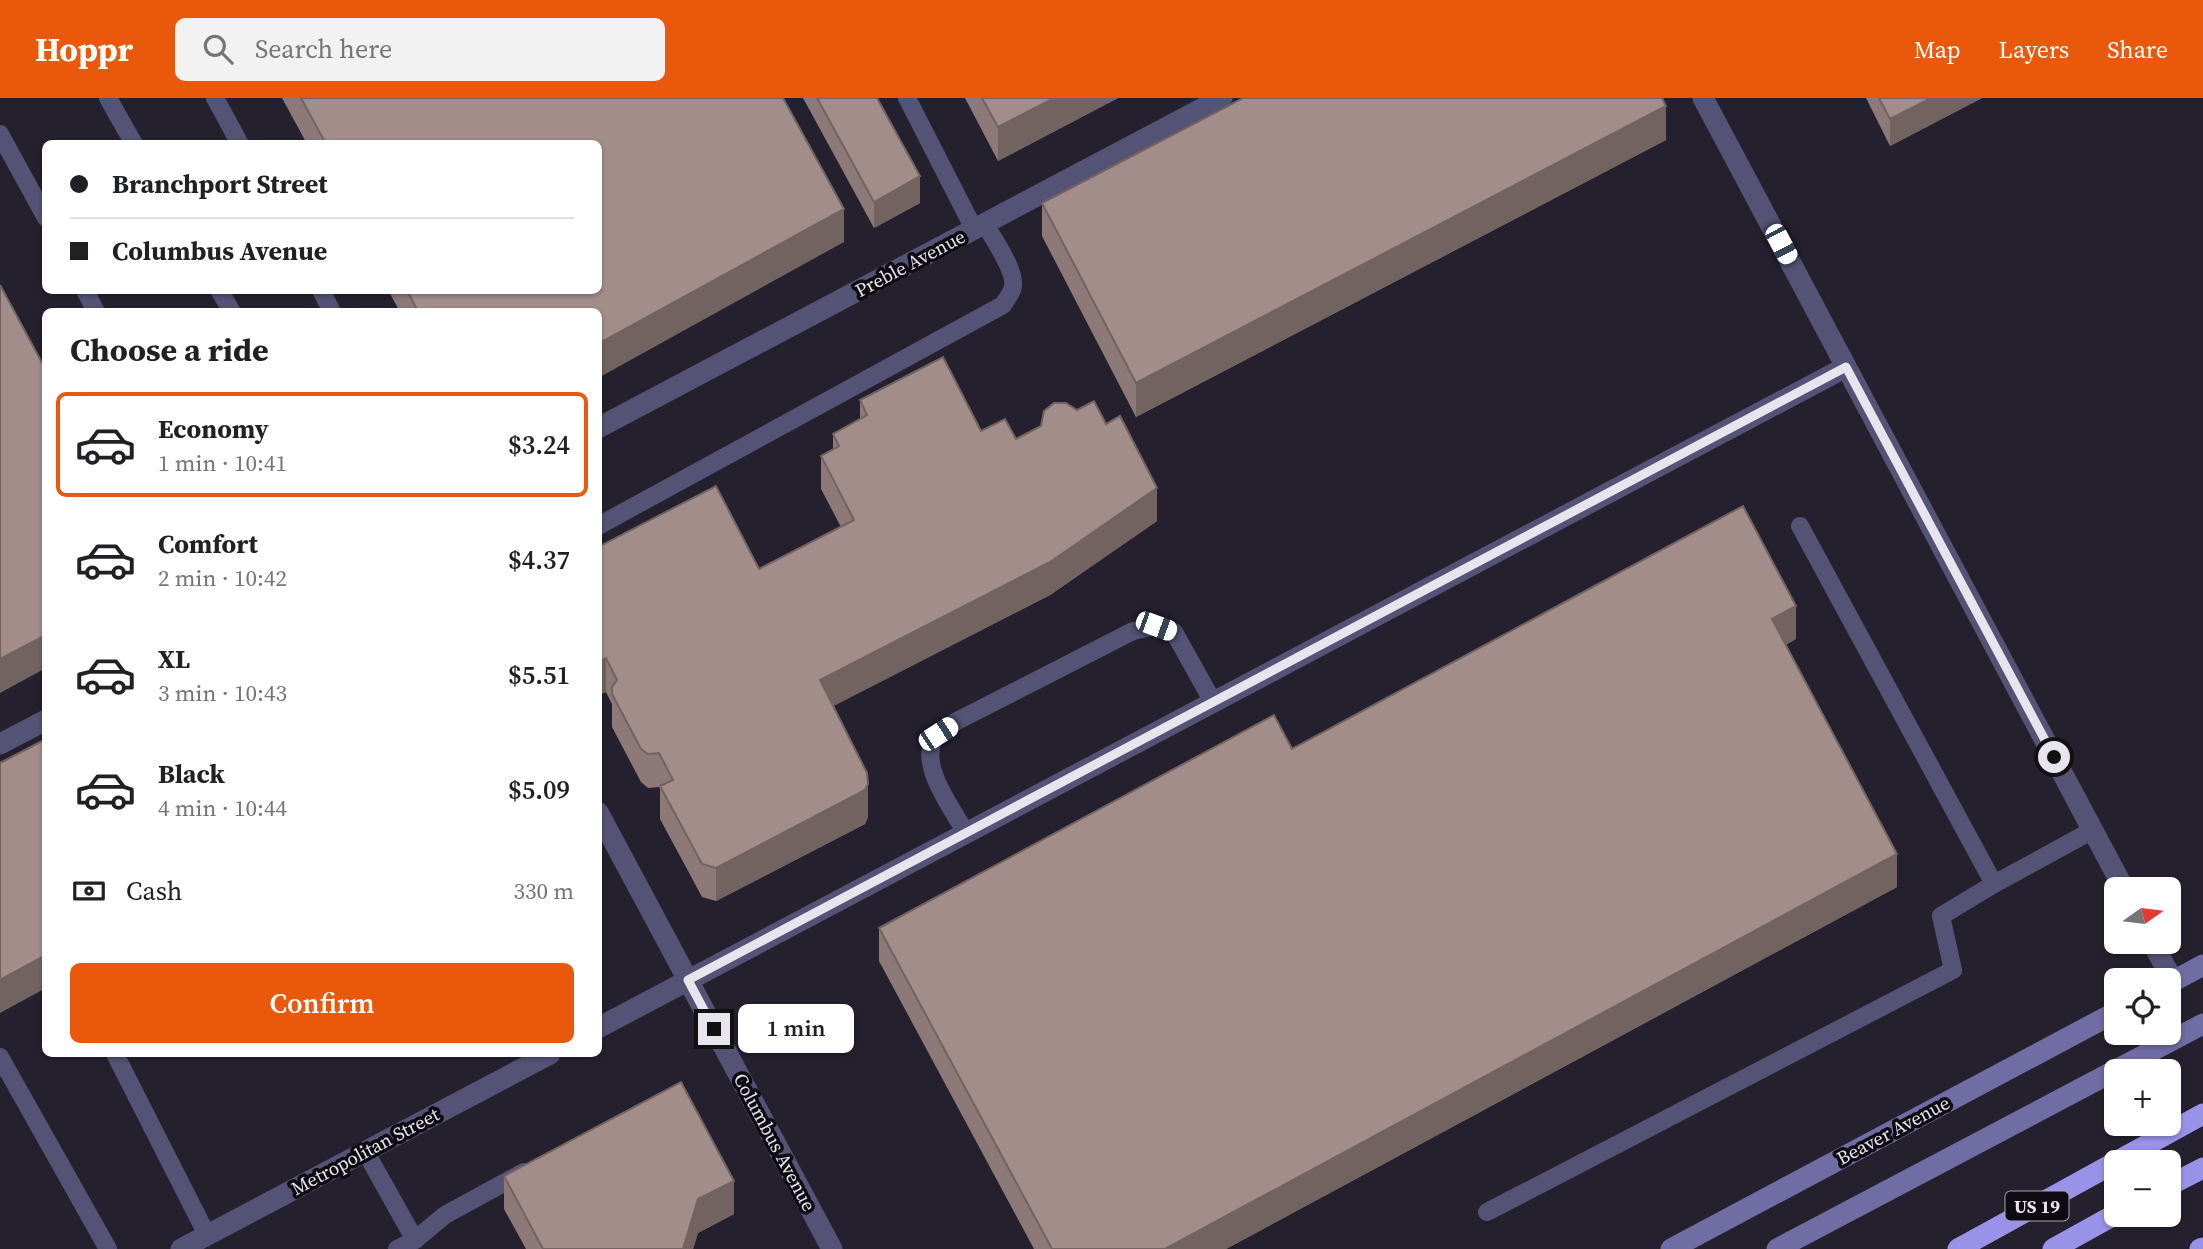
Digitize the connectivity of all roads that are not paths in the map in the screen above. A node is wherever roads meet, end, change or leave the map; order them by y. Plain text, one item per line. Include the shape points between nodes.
1 (108, 98) edge
2 (215, 98) edge
3 (907, 98) edge
4 (1222, 98) edge
5 (1703, 98) edge
6 (0, 134) edge
7 (132, 140) edge
8 (238, 140) edge
9 (42, 211) edge
10 (979, 226) junction
11 (1846, 367) junction
12 (602, 426) edge
13 (602, 524) edge
14 (1800, 526) dead end
15 (1213, 702) junction
16 (42, 722) edge
17 (0, 744) edge
18 (602, 820) edge
19 (2093, 830) junction
20 (966, 833) junction
21 (2118, 877) edge
22 (1994, 884) junction
23 (2203, 965) edge
24 (2181, 977) edge
25 (688, 980) junction
26 (2104, 1018) edge
27 (2203, 1024) edge
28 (602, 1026) edge
29 (0, 1057) edge
30 (116, 1057) edge
31 (544, 1057) edge
32 (2203, 1114) edge
33 (365, 1151) junction
34 (542, 1162) edge
35 (2203, 1168) edge
36 (2181, 1179) edge
37 (1486, 1212) dead end
38 (2104, 1221) edge
39 (415, 1240) junction
40 (194, 1244) edge
41 (108, 1249) edge
42 (397, 1249) edge
43 (832, 1249) edge
44 (1671, 1249) edge
45 (1777, 1249) edge
46 (1958, 1249) edge
47 (2053, 1249) edge

1 - 7 lane
2 - 8 lane
3 - 10 lane
4 - 10 street, Preble Avenue
5 - 11 street
6 - 9 lane
10 - 12 street, Preble Avenue
10 - 13 lane via 1014,281 1003,305
11 - 15 street
11 - 19 street
14 - 22 lane
15 - 20 street
15 - 20 lane via 1174,632 1156,626 1133,631 957,721 938,734 929,753 934,777
16 - 17 street
18 - 25 street, Columbus Avenue
19 - 21 street
19 - 22 lane
20 - 25 street
22 - 37 lane via 1941,916 1953,970
23 - 24 street
25 - 28 street
25 - 43 street, Columbus Avenue
26 - 44 street, Beaver Avenue
27 - 45 street
29 - 41 lane
30 - 40 lane
31 - 33 street, Metropolitan Street
32 - 46 highway, US 19
33 - 39 lane
33 - 40 street, Metropolitan Street
34 - 39 lane via 445,1215
35 - 36 highway
38 - 47 highway
39 - 42 lane

